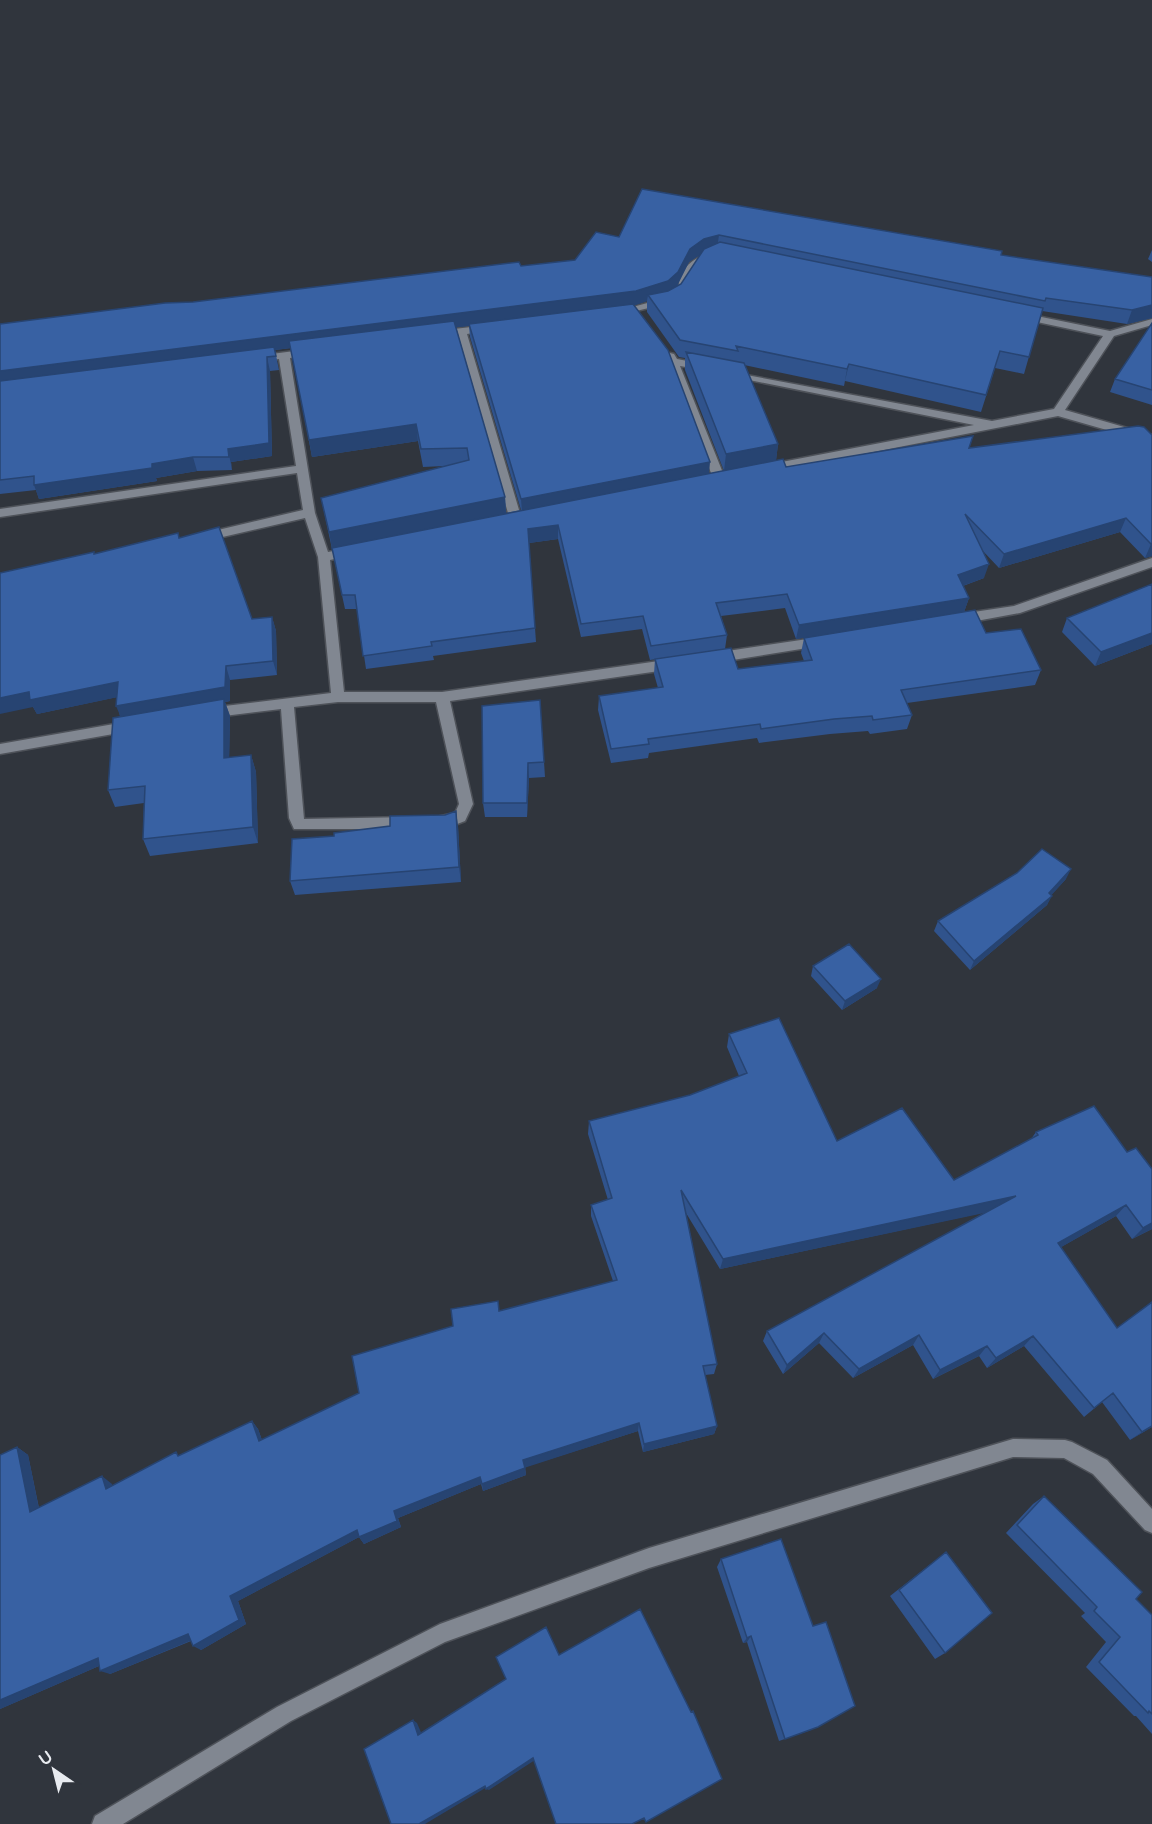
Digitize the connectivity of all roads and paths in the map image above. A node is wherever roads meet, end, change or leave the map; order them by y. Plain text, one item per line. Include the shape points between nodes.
1 (730, 256) edge
2 (1006, 313) edge
3 (602, 314) edge
4 (1152, 322) edge
5 (496, 327) edge
6 (460, 331) junction
7 (1110, 334) junction
8 (427, 336) edge
9 (662, 344) edge
10 (327, 350) edge
11 (284, 355) junction
12 (248, 360) edge
13 (674, 362) junction
14 (1058, 412) junction
15 (996, 425) junction
16 (1152, 439) edge
17 (302, 469) junction
18 (753, 472) edge
19 (719, 478) edge
20 (0, 513) edge
21 (309, 513) junction
22 (516, 520) edge
23 (183, 542) edge
24 (369, 548) edge
25 (324, 557) junction
26 (1152, 561) edge
27 (944, 622) edge
28 (838, 639) edge
29 (338, 696) junction
30 (442, 697) junction
31 (287, 703) junction
32 (198, 714) edge
33 (140, 724) edge
34 (0, 749) edge
35 (1152, 1523) edge
36 (103, 1824) edge

1 - 3 street via 718,254 694,261 682,291 640,314
2 - 7 street
4 - 7 street
5 - 6 street
6 - 8 street
6 - 22 street
7 - 14 street
9 - 13 street
10 - 11 street
11 - 12 street
11 - 17 street
13 - 15 street
13 - 19 street
14 - 15 street
14 - 16 street
15 - 18 street
17 - 20 street
17 - 21 street
21 - 23 street
21 - 25 street
24 - 25 street
25 - 29 street
26 - 27 street via 1015,610
28 - 30 street
29 - 30 street
29 - 31 street
30 - 31 street via 466,804 460,817 447,822 299,825
31 - 32 street
33 - 34 street
35 - 36 street via 1100,1467 1065,1449 1013,1449 649,1558 440,1634 284,1714

